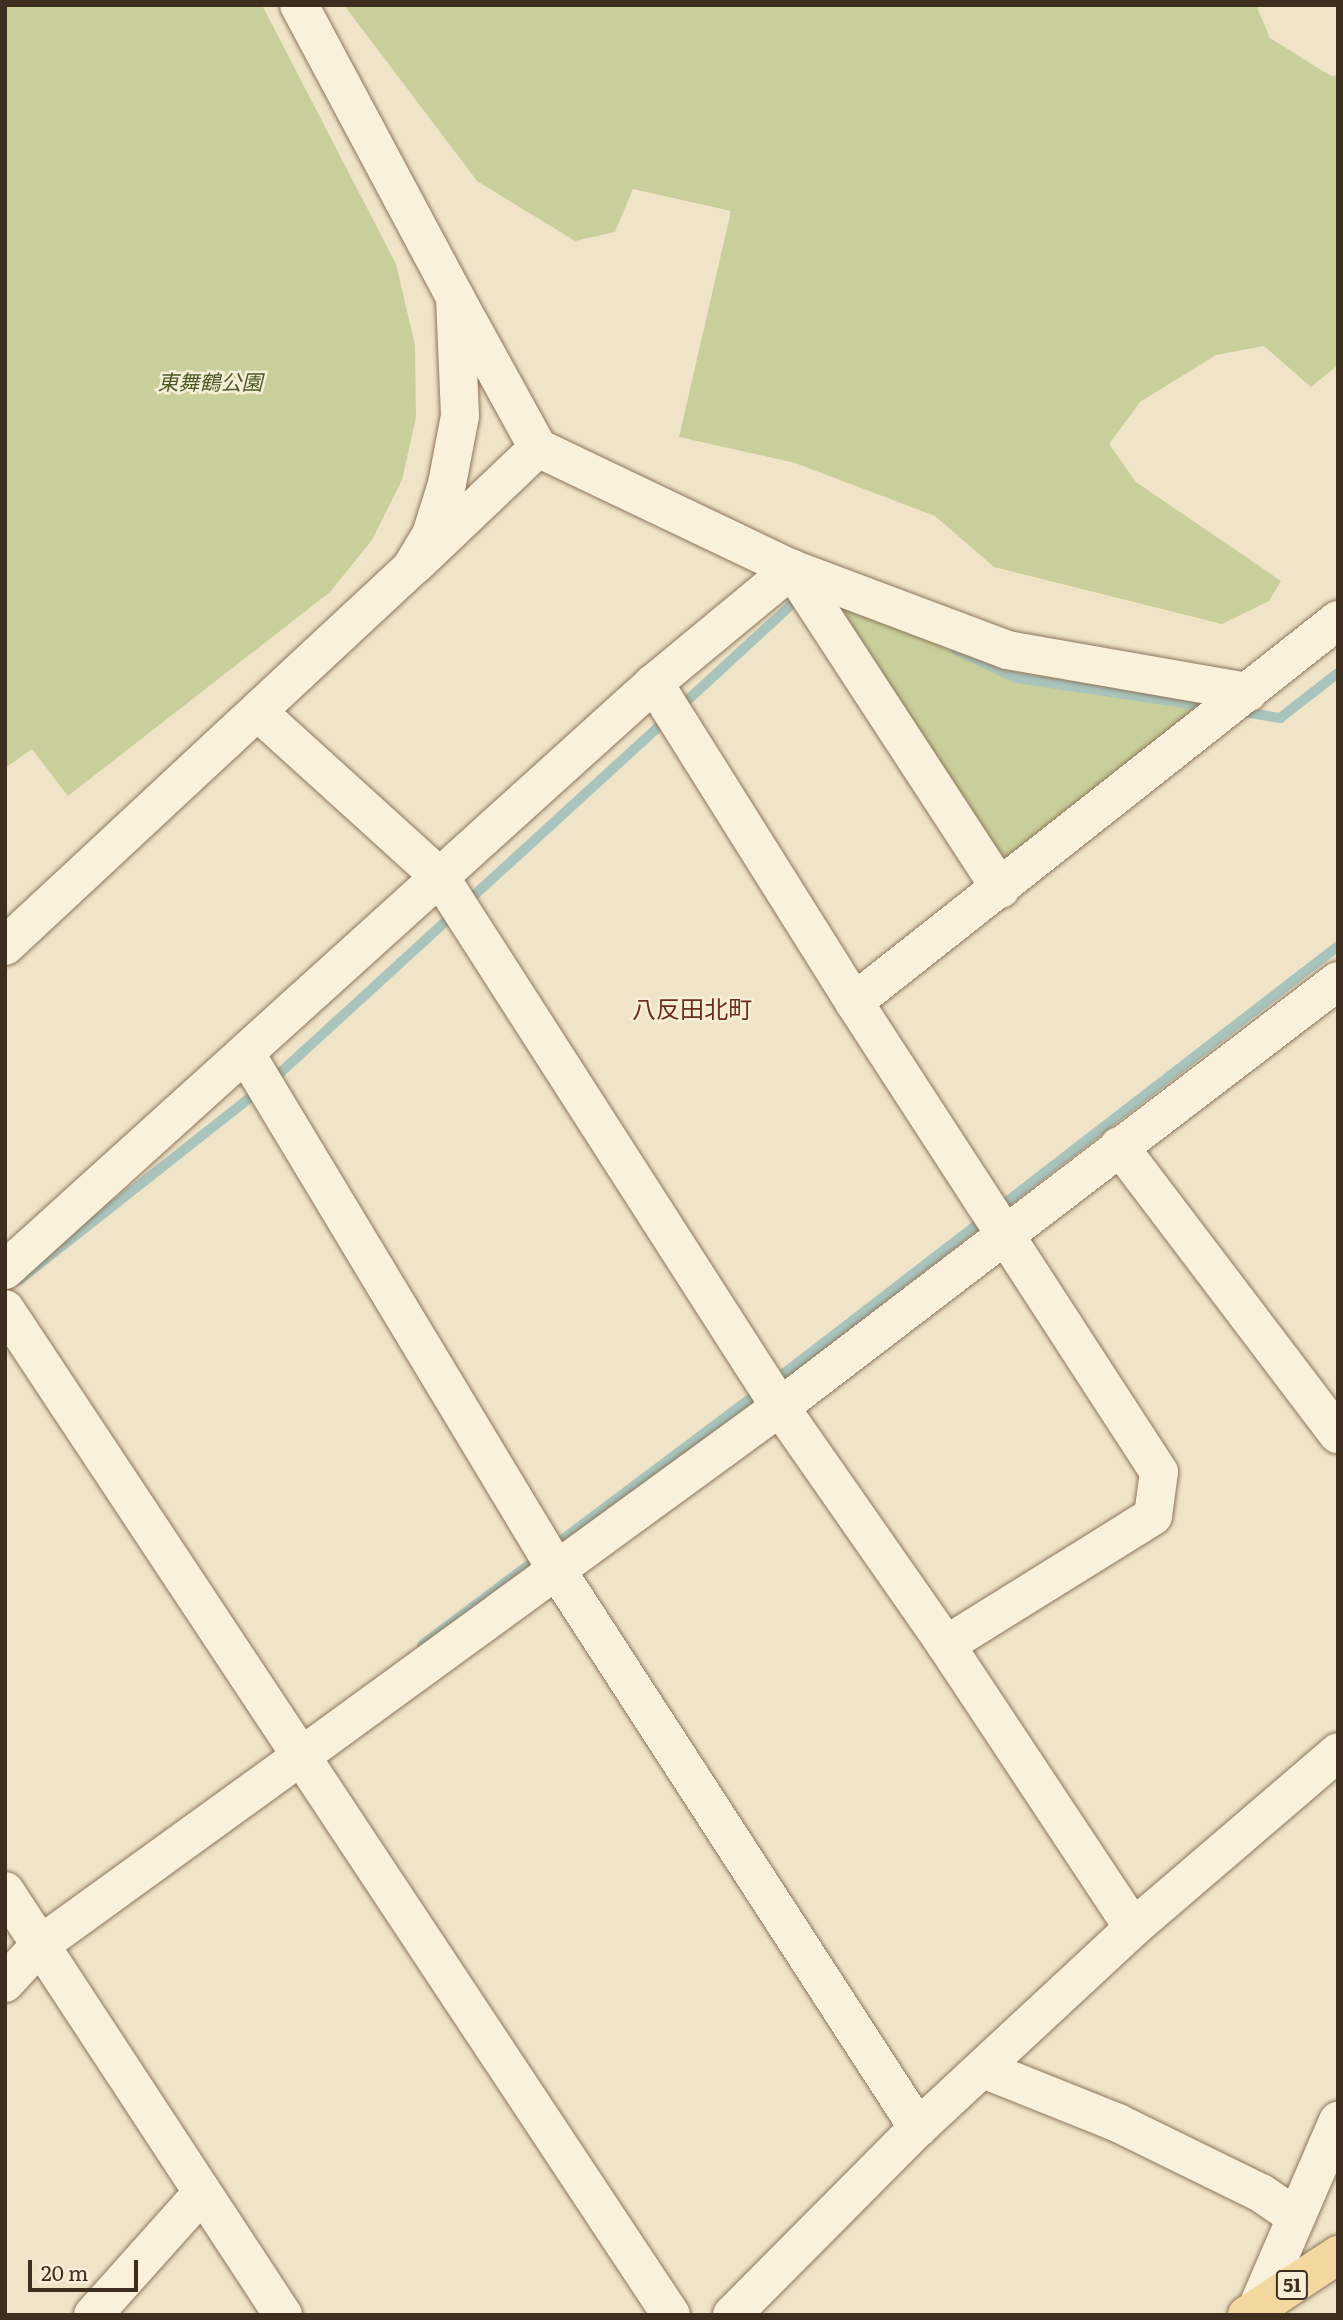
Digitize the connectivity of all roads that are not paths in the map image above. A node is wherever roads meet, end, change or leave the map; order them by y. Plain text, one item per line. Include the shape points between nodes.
1 (299, 5) edge
2 (455, 296) junction
3 (538, 448) junction
4 (411, 568) junction
5 (792, 569) junction
6 (1338, 621) edge
7 (654, 684) junction
8 (1248, 692) junction
9 (258, 712) junction
10 (440, 877) junction
11 (1001, 888) junction
12 (5, 946) edge
13 (1338, 981) edge
14 (854, 1002) junction
15 (246, 1054) junction
16 (1119, 1146) junction
17 (1005, 1234) junction
18 (5, 1270) edge
19 (5, 1310) edge
20 (780, 1407) junction
21 (1338, 1434) edge
22 (556, 1569) junction
23 (946, 1645) junction
24 (1338, 1752) edge
25 (300, 1756) junction
26 (5, 1891) edge
27 (1133, 1928) junction
28 (40, 1945) junction
29 (5, 1983) edge
30 (983, 2069) junction
31 (1338, 2121) edge
32 (918, 2128) junction
33 (202, 2193) junction
34 (1296, 2217) junction
35 (1338, 2255) edge
36 (1252, 2311) edge
37 (93, 2315) edge
38 (283, 2315) edge
39 (671, 2315) edge
40 (732, 2315) edge

1 - 2 street
2 - 3 street
2 - 4 street via 460,416 431,535
3 - 4 street
3 - 5 street
4 - 9 street
5 - 7 street
5 - 8 street via 1007,650
5 - 11 street
6 - 8 street
7 - 10 street
7 - 14 street
8 - 11 street
9 - 10 street
9 - 12 street
10 - 15 street
10 - 20 street
11 - 14 street
13 - 16 street
14 - 17 street
15 - 18 street
15 - 22 street
16 - 17 street
16 - 21 street
17 - 20 street
17 - 23 street via 1159,1472 1153,1516
19 - 25 street
20 - 22 street
20 - 23 street
22 - 25 street
22 - 32 street
23 - 27 street
24 - 27 street
25 - 28 street
25 - 39 street
26 - 28 street
27 - 30 street
28 - 29 street
28 - 33 street
30 - 32 street
30 - 34 street via 1118,2123 1261,2193
31 - 34 street
32 - 40 street
33 - 37 street
33 - 38 street
34 - 36 street
35 - 36 main road, 51

